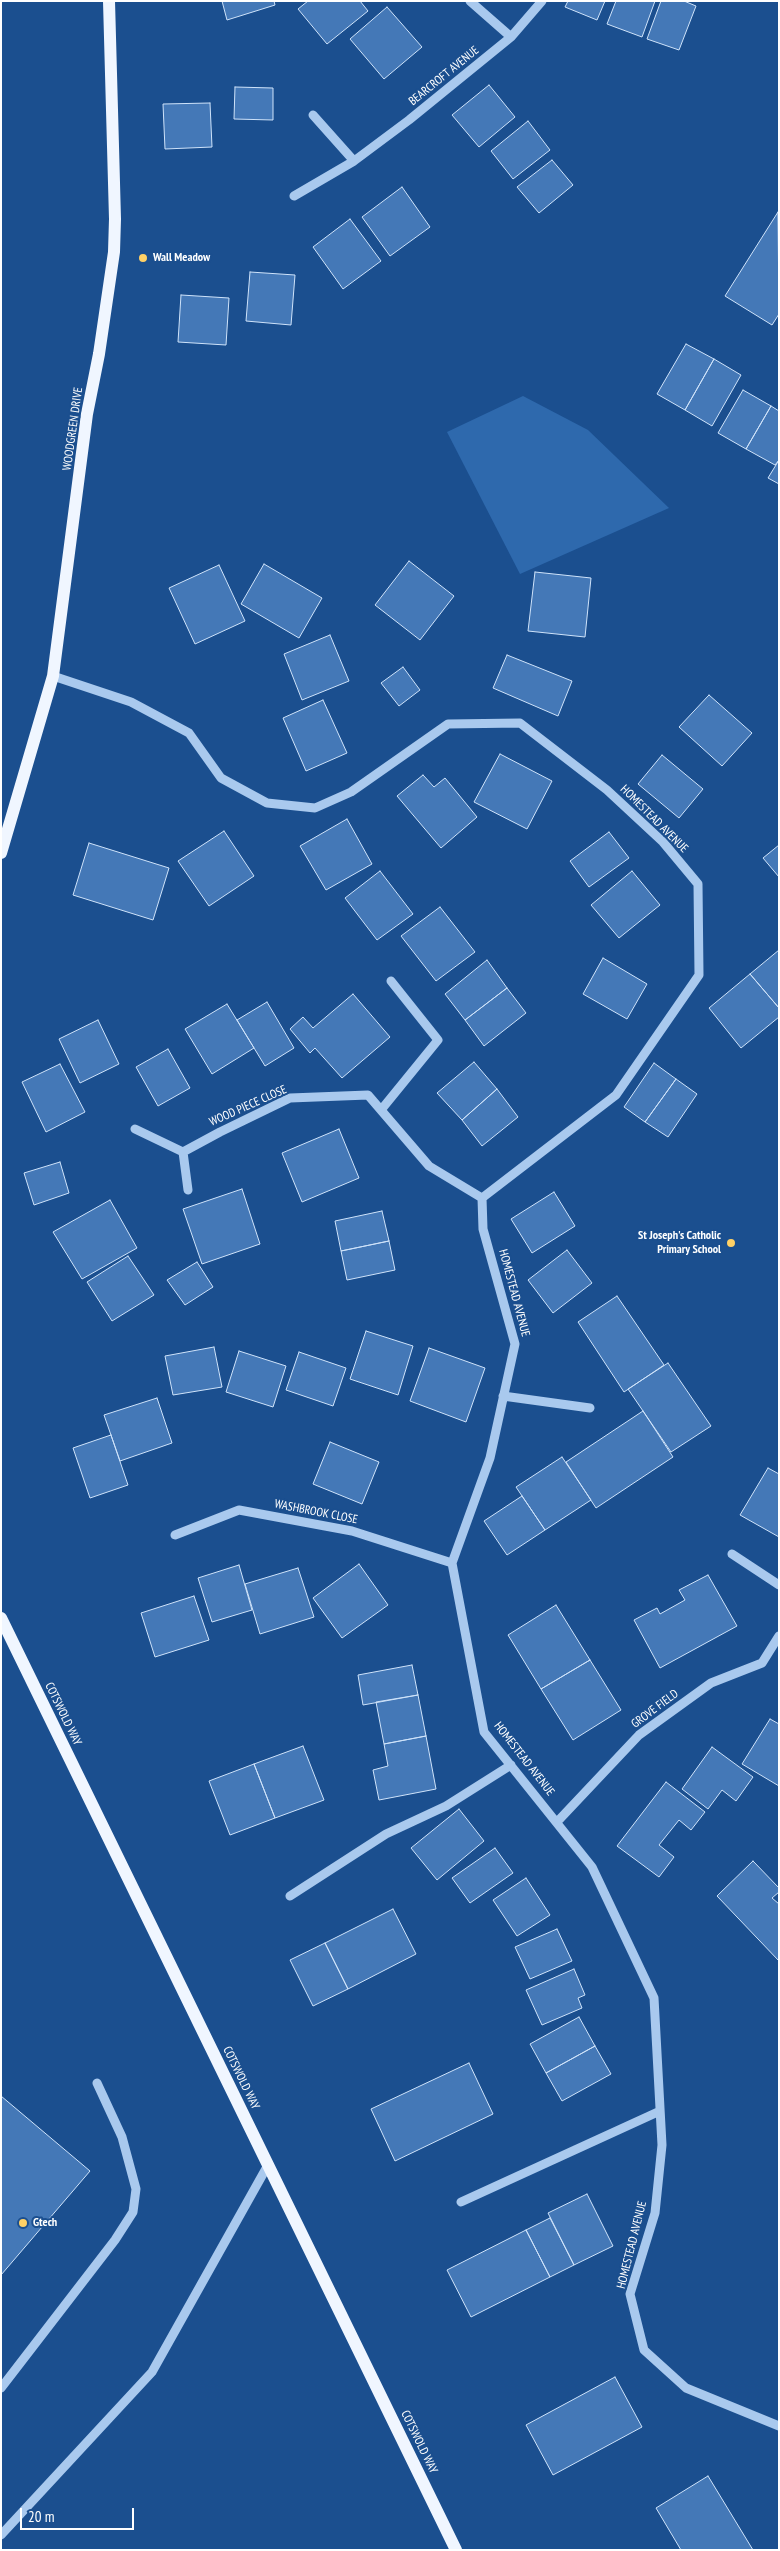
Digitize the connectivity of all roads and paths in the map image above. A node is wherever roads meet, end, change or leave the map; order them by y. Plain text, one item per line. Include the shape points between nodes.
1 (109, 1) edge
2 (470, 1) edge
3 (542, 1) edge
4 (511, 37) junction
5 (313, 115) dead end
6 (354, 161) junction
7 (294, 196) dead end
8 (53, 676) junction
9 (1, 853) edge
10 (391, 981) dead end
11 (381, 1110) junction
12 (135, 1129) dead end
13 (184, 1152) junction
14 (188, 1190) dead end
15 (482, 1198) junction
16 (504, 1396) junction
17 (590, 1408) dead end
18 (175, 1535) dead end
19 (732, 1554) dead end
20 (452, 1563) junction
21 (779, 1585) edge
22 (1, 1618) edge
23 (779, 1636) edge
24 (511, 1765) junction
25 (557, 1822) junction
26 (290, 1896) dead end
27 (97, 2083) dead end
28 (660, 2111) junction
29 (268, 2165) junction
30 (461, 2202) dead end
31 (1, 2388) edge
32 (779, 2426) edge
33 (1, 2535) edge
34 (456, 2550) edge

1 - 8 main road, WOODGREEN DRIVE via 114,252 87,414
2 - 4 street
3 - 4 street, BEARCROFT AVENUE
4 - 6 street, BEARCROFT AVENUE
5 - 6 street
6 - 7 street, BEARCROFT AVENUE
8 - 9 main road, WOODGREEN DRIVE
8 - 15 street, HOMESTEAD AVENUE via 132,702 189,732 222,778 267,803 315,808 351,792 448,724 520,723 607,790 663,842 698,884 699,975 616,1095
10 - 11 street via 438,1040
11 - 13 street, WOOD PIECE CLOSE via 368,1095 290,1098
11 - 15 street, WOOD PIECE CLOSE via 429,1166
12 - 13 street
13 - 14 street
15 - 16 street, HOMESTEAD AVENUE via 484,1229 515,1344
16 - 17 street
16 - 20 street, HOMESTEAD AVENUE via 490,1458
18 - 20 street, WASHBROOK CLOSE via 239,1510 352,1531
19 - 21 street
20 - 24 street, HOMESTEAD AVENUE via 484,1732
22 - 29 main road, COTSWOLD WAY
23 - 25 street, GROVE FIELD via 762,1663 711,1683 639,1735
24 - 25 street, HOMESTEAD AVENUE
24 - 26 street via 446,1806 386,1834
25 - 28 street, HOMESTEAD AVENUE via 592,1866 654,1998
27 - 31 street via 122,2137 136,2189 133,2212
28 - 30 street
28 - 32 street, HOMESTEAD AVENUE via 662,2145 655,2213 630,2294 644,2350 686,2388
29 - 33 street via 152,2372
29 - 34 main road, COTSWOLD WAY

